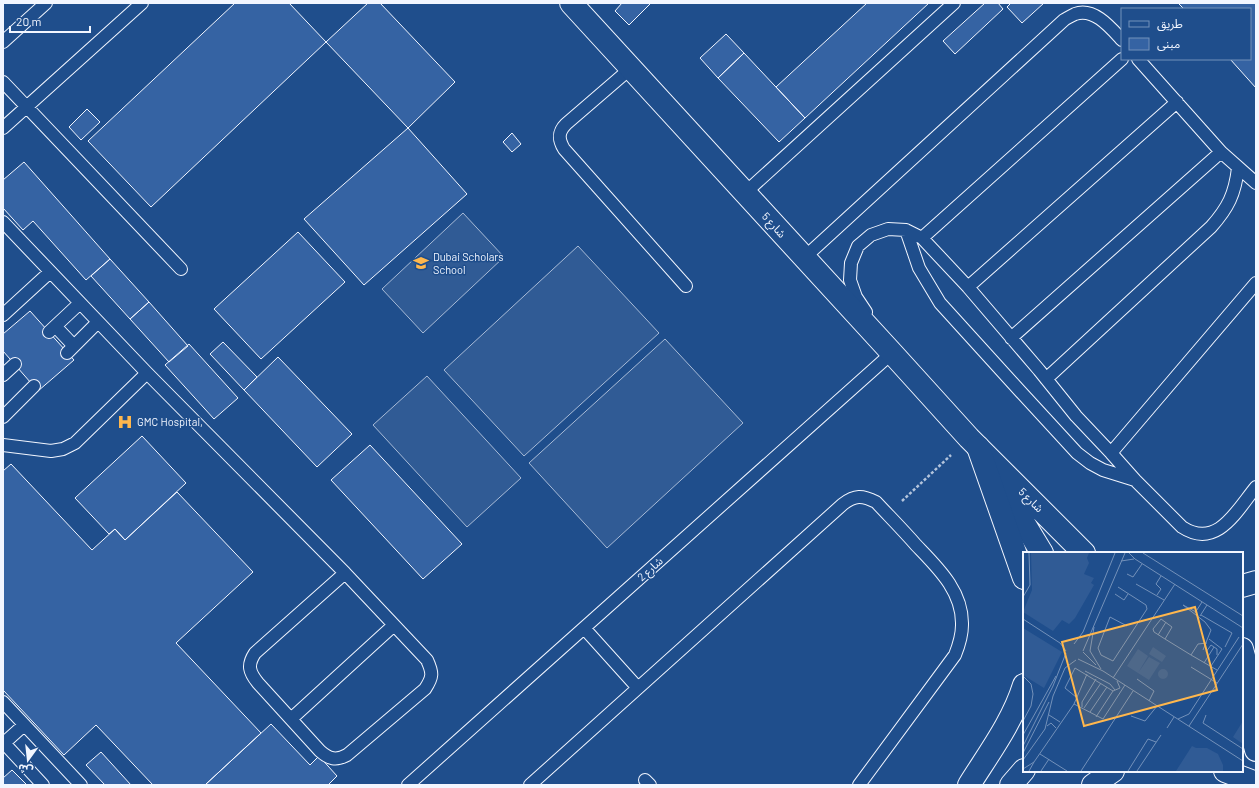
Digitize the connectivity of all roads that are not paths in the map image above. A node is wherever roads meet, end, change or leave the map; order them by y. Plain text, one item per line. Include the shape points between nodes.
1 (46, 3) edge
2 (142, 3) edge
3 (571, 3) edge
4 (954, 3) edge
5 (1121, 39) edge
6 (3, 42) edge
7 (1121, 60) edge
8 (1139, 60) edge
9 (631, 68) junction
10 (3, 82) edge
11 (1177, 102) junction
12 (27, 107) junction
13 (3, 128) edge
14 (1221, 152) junction
15 (1238, 168) junction
16 (1256, 183) edge
17 (744, 193) junction
18 (4, 224) edge
19 (906, 230) junction
20 (922, 238) junction
21 (804, 258) junction
22 (181, 269) dead end
23 (50, 272) junction
24 (1256, 283) edge
25 (686, 286) dead end
26 (968, 288) junction
27 (80, 303) junction
28 (3, 315) edge
29 (98, 322) junction
30 (1011, 338) junction
31 (892, 352) junction
32 (15, 364) dead end
33 (147, 373) junction
34 (3, 375) edge
35 (1046, 380) junction
36 (34, 386) dead end
37 (3, 418) edge
38 (973, 443) junction
39 (3, 444) edge
40 (1111, 453) junction
41 (1135, 480) junction
42 (1256, 487) edge
43 (1041, 552) edge
44 (1083, 552) edge
45 (345, 573) junction
46 (1023, 575) edge
47 (1256, 582) edge
48 (1243, 586) edge
49 (394, 624) junction
50 (584, 628) junction
51 (1243, 652) edge
52 (1247, 687) edge
53 (638, 688) junction
54 (1023, 688) edge
55 (3, 702) edge
56 (291, 719) junction
57 (24, 725) junction
58 (3, 743) edge
59 (1256, 750) edge
60 (1023, 771) edge
61 (1112, 772) edge
62 (1228, 772) edge
63 (1256, 783) edge
64 (43, 785) edge
65 (81, 785) edge
66 (408, 785) edge
67 (530, 785) edge
68 (859, 785) edge
69 (969, 785) edge
70 (1011, 785) edge
71 (1093, 785) edge

1 - 6 lane
2 - 12 lane
3 - 9 street, شارع 5
4 - 17 lane
5 - 21 lane via 1100,18 1088,14 1076,13 1064,20
7 - 20 lane
8 - 11 lane
9 - 17 street, شارع 5
9 - 25 lane via 561,129 560,143
10 - 12 lane
11 - 14 lane
11 - 26 lane
12 - 13 lane
12 - 22 lane
14 - 15 lane
14 - 30 lane
15 - 16 lane
15 - 35 lane via 1231,200 1219,218
17 - 21 street, شارع 5
18 - 23 lane
19 - 20 lane
19 - 31 lane via 888,229 871,235 858,246 851,263 850,280 856,297
19 - 41 lane via 919,268 940,303 1018,390 1081,456 1103,470
20 - 26 lane
21 - 31 street, شارع 5
23 - 27 lane
23 - 28 lane
24 - 40 lane
26 - 30 lane
27 - 29 lane
27 - 29 lane via 53,330 70,350
29 - 33 lane
30 - 35 lane
31 - 38 street, شارع 5
31 - 50 lane, شارع 2
32 - 34 lane
33 - 39 lane via 75,443 63,449 51,451
33 - 45 lane
35 - 40 lane
36 - 37 lane
38 - 43 street, شارع 5
38 - 44 street, شارع 5
38 - 46 street
40 - 41 lane
41 - 42 lane via 1182,527 1198,534 1222,528
45 - 49 lane
45 - 56 lane via 255,653 250,661 253,676
47 - 48 street
49 - 56 lane
49 - 56 lane via 427,660 432,674 425,689 340,759 326,756
50 - 53 lane
50 - 66 lane, شارع 2
51 - 52 street
52 - 59 street via 1248,724
53 - 67 lane
53 - 68 lane via 850,499 868,498 876,502 950,584 960,609 962,625 955,655
54 - 69 street via 1006,725
55 - 57 lane
57 - 58 lane
57 - 65 lane
58 - 64 lane
60 - 70 street
61 - 71 street
62 - 63 street

